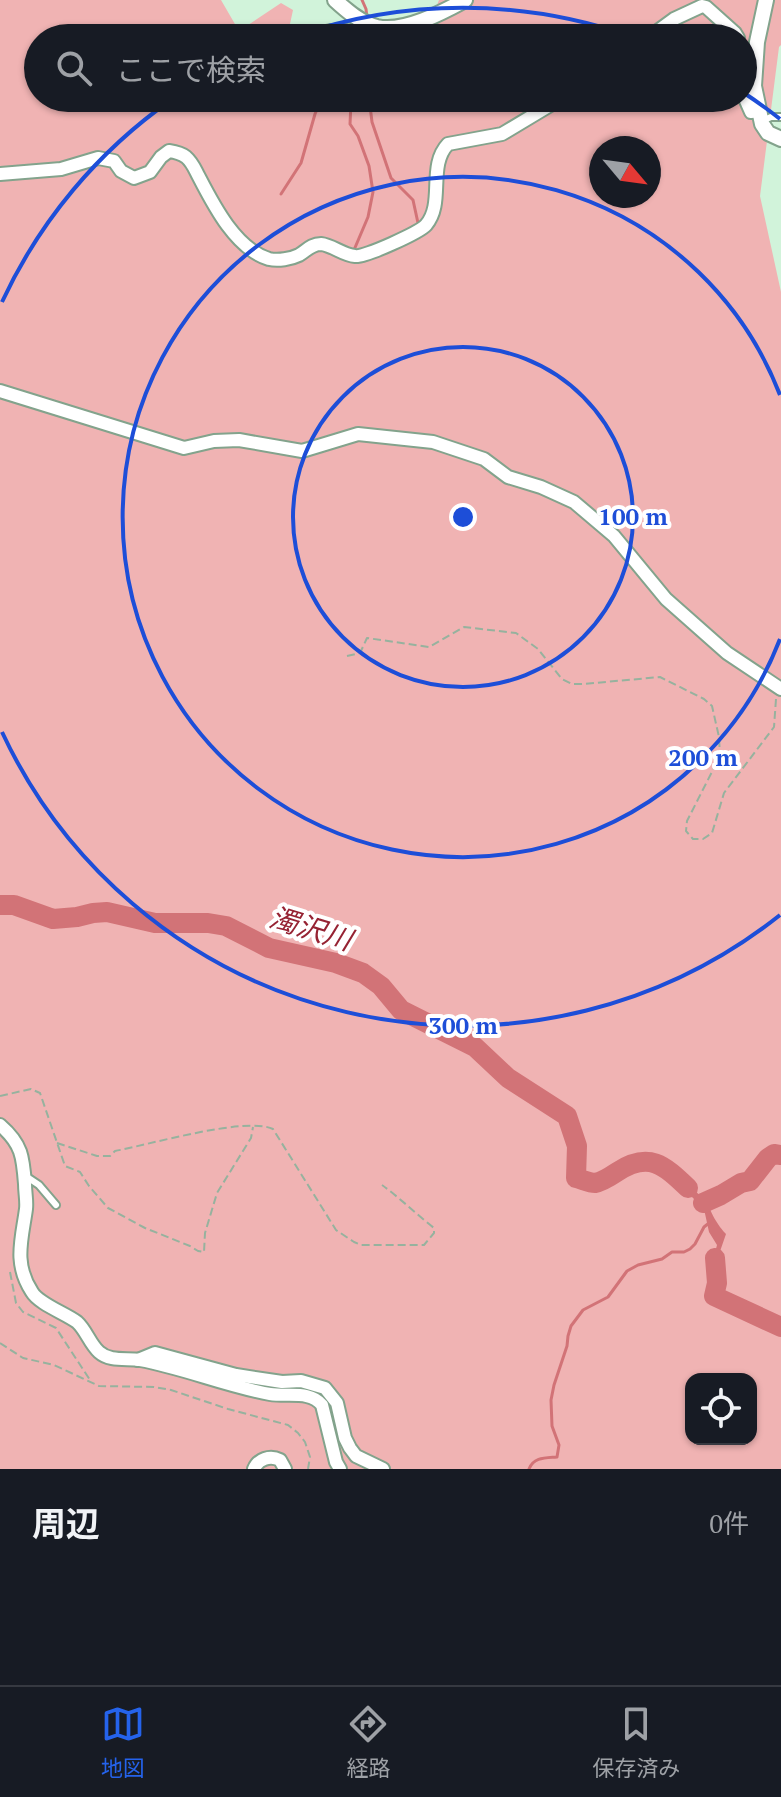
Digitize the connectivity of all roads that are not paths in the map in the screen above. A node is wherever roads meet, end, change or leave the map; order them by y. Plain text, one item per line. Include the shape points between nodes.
1 (335, 0) edge
2 (465, 0) edge
3 (766, 0) edge
4 (370, 24) edge
5 (408, 24) edge
6 (667, 24) edge
7 (726, 24) edge
8 (757, 42) edge
9 (757, 95) edge
10 (539, 112) edge
11 (751, 112) edge
12 (760, 116) junction
13 (781, 117) edge
14 (781, 139) edge
15 (0, 174) edge
16 (0, 391) edge
17 (779, 687) edge
18 (0, 1125) edge
19 (24, 1175) junction
20 (56, 1205) dead end
21 (138, 1360) junction
22 (254, 1469) edge
23 (285, 1469) edge
24 (340, 1469) edge
25 (383, 1469) edge

1 - 4 street
2 - 5 street
3 - 8 street
6 - 7 street via 702,6
9 - 12 street
10 - 15 street via 502,134 448,144 437,165 433,214 427,224 364,257 321,244 288,258 265,257 235,235 193,165 180,153 169,151 150,172 134,178 114,161 98,158 61,169
11 - 12 street
12 - 13 lane
12 - 14 street via 768,133
16 - 17 street via 184,448 239,440 302,451 358,434 433,442 484,459 508,477 574,502 614,536 666,599 727,653
18 - 19 street via 17,1143
19 - 20 lane
19 - 21 street via 27,1205 20,1256 30,1290 80,1324 98,1352 117,1360
21 - 24 street via 269,1394 316,1398
21 - 25 street via 155,1353 236,1375 325,1388 337,1403 350,1448
22 - 23 street via 270,1458 280,1460

